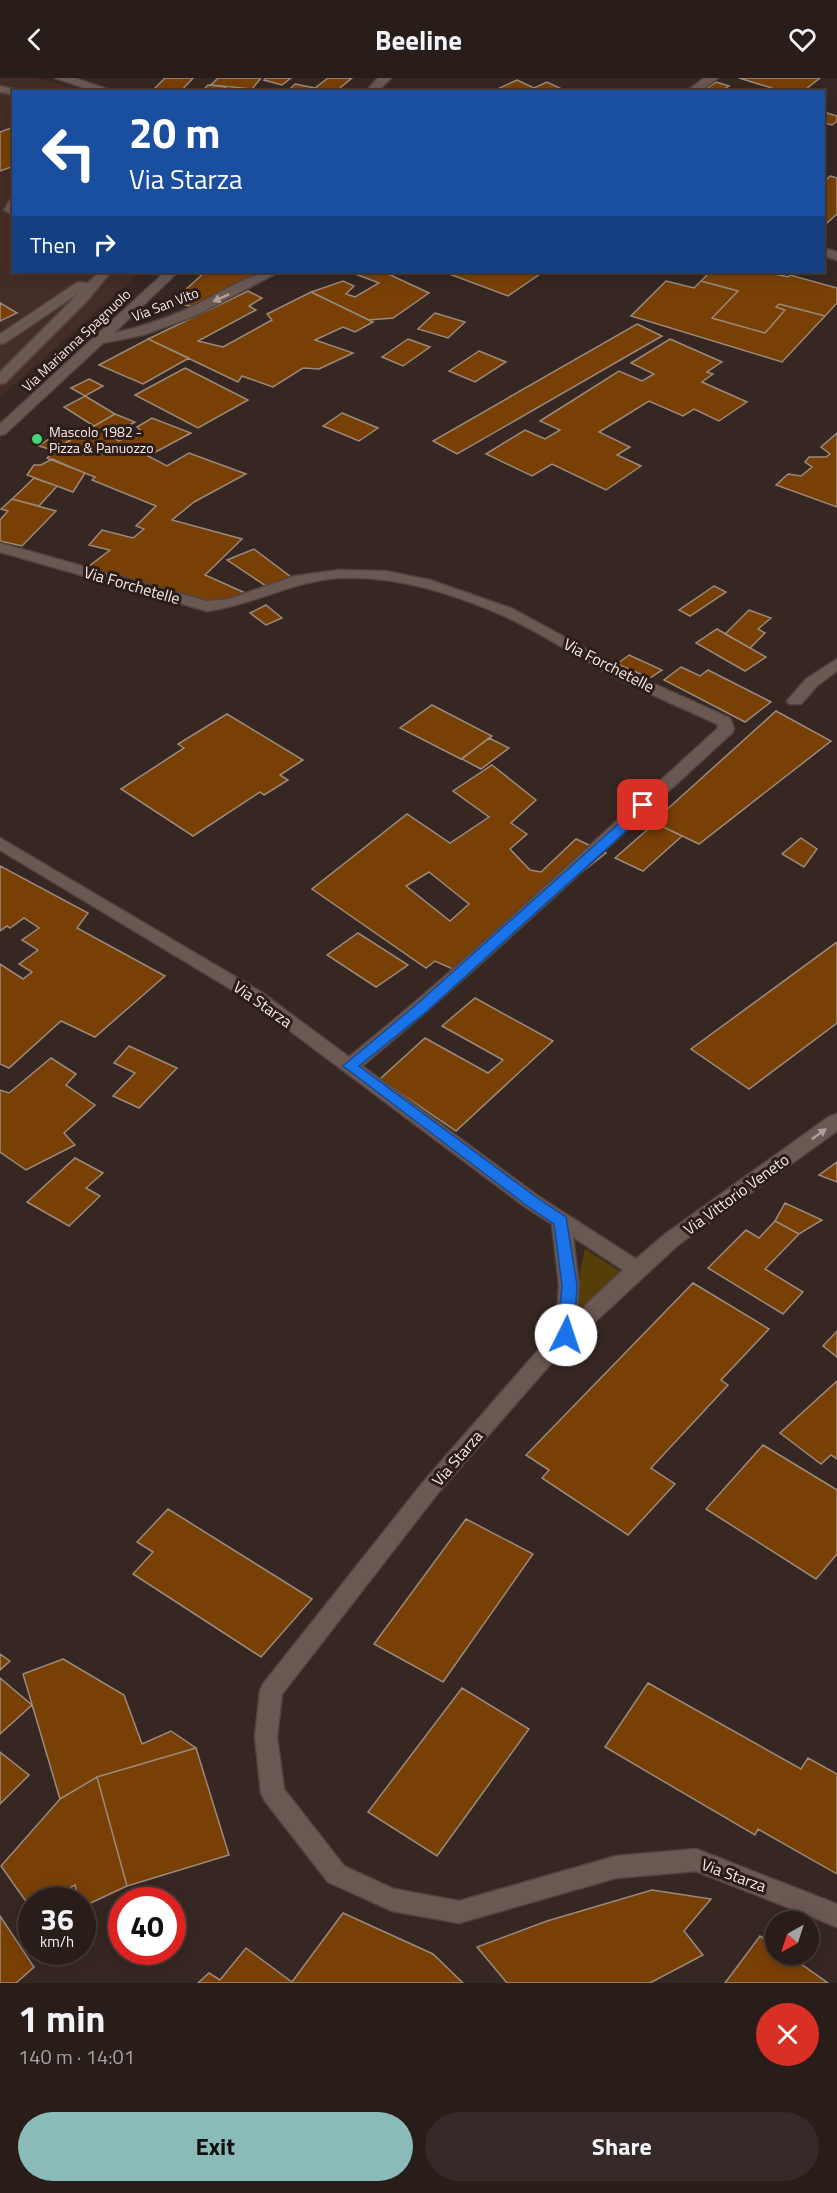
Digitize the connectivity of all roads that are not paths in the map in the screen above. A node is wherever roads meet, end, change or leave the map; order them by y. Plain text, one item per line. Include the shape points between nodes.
1 (61, 78) edge
2 (385, 78) edge
3 (712, 78) edge
4 (104, 90) edge
5 (372, 90) edge
6 (694, 90) edge
7 (101, 273) edge
8 (102, 273) edge
9 (171, 273) edge
10 (271, 273) edge
11 (0, 340) edge
12 (97, 340) junction
13 (0, 380) edge
14 (0, 431) edge
15 (0, 547) edge
16 (837, 664) edge
17 (795, 700) dead end
18 (0, 843) edge
19 (350, 1066) junction
20 (837, 1121) edge
21 (561, 1221) junction
22 (638, 1269) junction
23 (566, 1335) junction
24 (837, 1916) edge

1 - 4 street
2 - 5 street
3 - 6 street
7 - 11 street
8 - 13 street
9 - 12 street, Via Marianna Spagnuolo
10 -> 12 street, Via San Vito via 190,313 138,332
12 - 14 street, Via Marianna Spagnuolo
15 - 19 street, Via Forchetelle via 207,606 232,603 309,578 385,575 430,584 508,612 627,676 724,721 726,729 620,830
16 - 17 street
18 - 19 street, Via Starza via 255,996
19 - 21 street, Via Starza
22 -> 20 street, Via Vittorio Veneto via 671,1240
21 - 22 street, Via Starza
21 - 23 street via 569,1285
22 - 23 street, Via Starza
23 - 24 street, Via Starza via 431,1487 271,1691 266,1737 273,1793 336,1874 392,1900 459,1912 616,1867 696,1860

